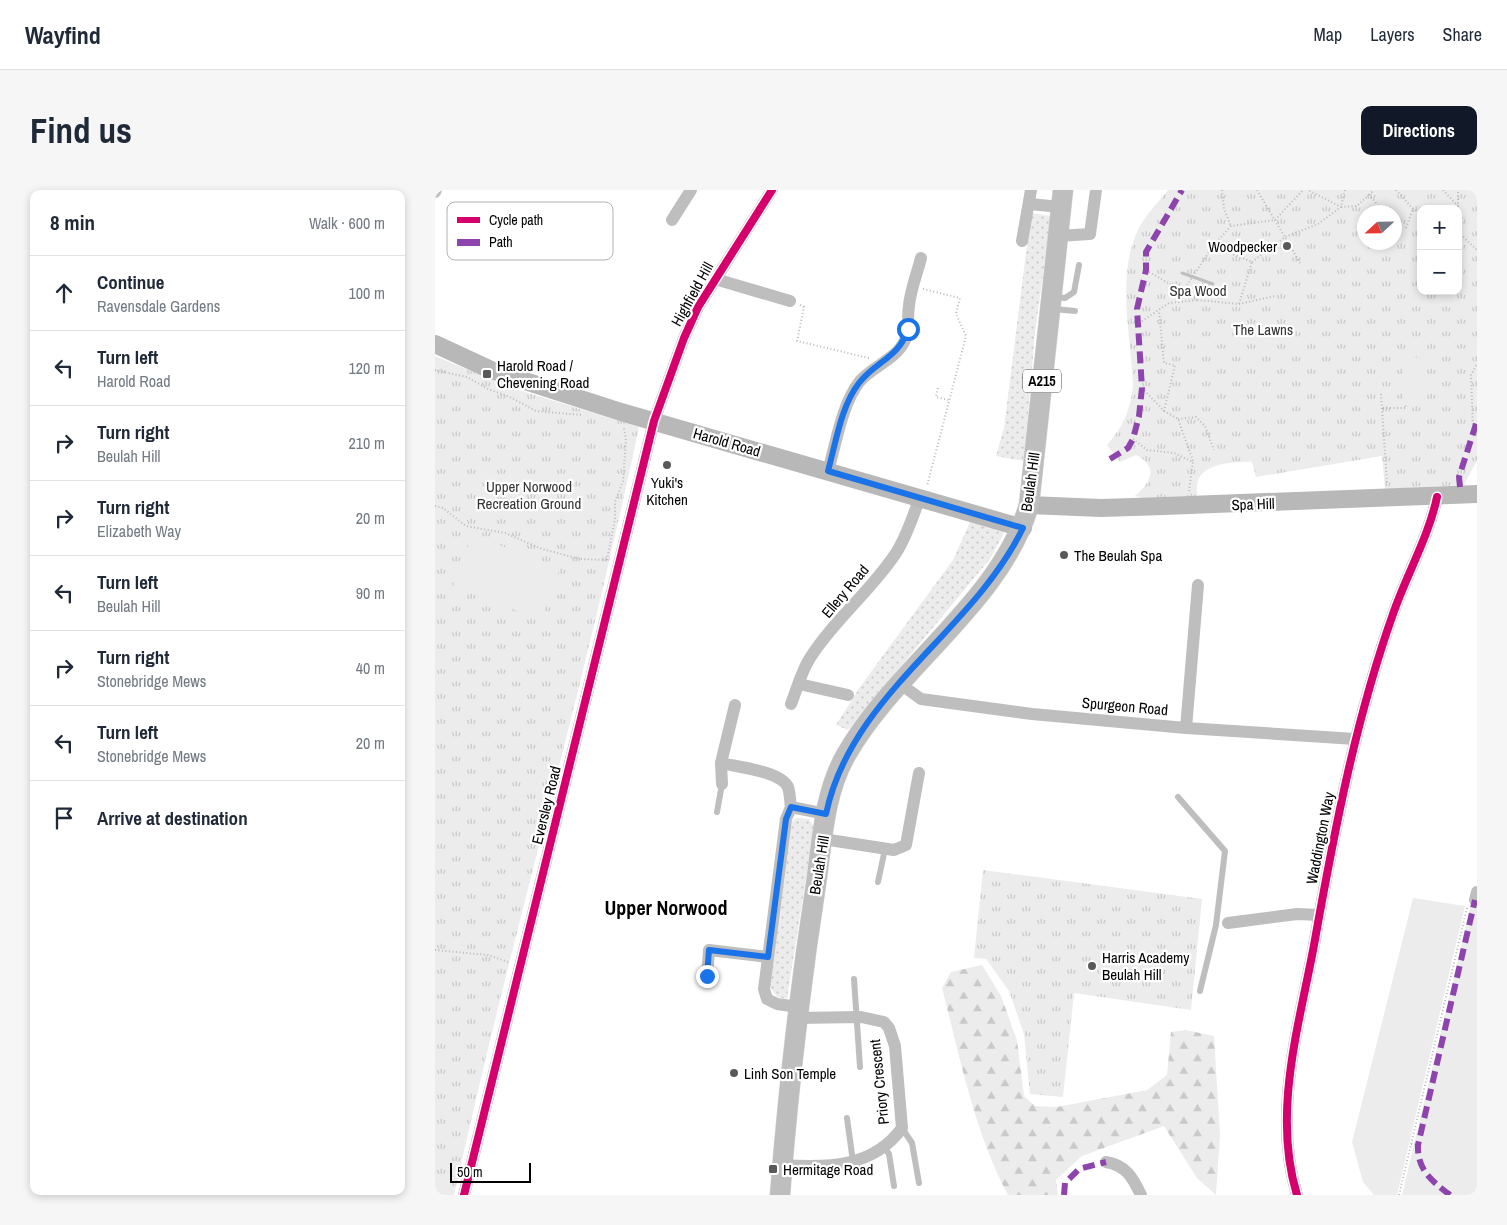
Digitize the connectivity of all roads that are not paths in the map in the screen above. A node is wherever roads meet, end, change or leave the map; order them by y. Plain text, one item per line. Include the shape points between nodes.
1 (691, 190) edge
2 (772, 190) edge
3 (1031, 190) edge
4 (1096, 190) edge
5 (1062, 199) edge
6 (1029, 204) junction
7 (672, 220) dead end
8 (1057, 236) junction
9 (1022, 241) dead end
10 (921, 258) dead end
11 (1079, 265) dead end
12 (715, 279) junction
13 (790, 302) road end
14 (1051, 303) junction
15 (1075, 311) dead end
16 (435, 344) edge
17 (654, 421) junction
18 (828, 471) junction
19 (1477, 494) edge
20 (922, 497) junction
21 (1437, 497) junction
22 (1029, 505) junction
23 (1023, 528) junction
24 (1198, 586) dead end
25 (899, 683) junction
26 (799, 684) junction
27 (849, 695) dead end
28 (791, 704) dead end
29 (735, 705) dead end
30 (1186, 728) junction
31 (1355, 739) junction
32 (721, 762) junction
33 (919, 773) dead end
34 (722, 784) joint
35 (1179, 797) dead end
36 (791, 807) junction
37 (717, 812) dead end
38 (826, 814) junction
39 (823, 839) junction
40 (885, 849) junction
41 (877, 882) dead end
42 (1319, 916) junction
43 (1222, 924) junction
44 (768, 957) junction
45 (707, 976) dead end
46 (854, 979) dead end
47 (1200, 992) dead end
48 (797, 1012) junction
49 (857, 1017) junction
50 (860, 1067) dead end
51 (847, 1118) dead end
52 (902, 1128) junction
53 (884, 1146) junction
54 (853, 1162) junction
55 (1106, 1162) dead end
56 (782, 1165) junction
57 (919, 1183) dead end
58 (894, 1186) dead end
59 (464, 1195) edge
60 (780, 1195) edge
61 (1141, 1195) edge
62 (1297, 1195) edge

1 - 7 street
2 - 12 street, Highfield Hill
3 - 6 street
4 - 8 street via 1090,234
5 - 6 street
5 - 8 main road, Beulah Hill / A215
6 - 9 street
8 - 14 main road, Beulah Hill / A215
10 - 18 street via 904,342 860,382 850,398
11 - 14 lane via 1074,292
12 - 13 street
12 - 17 street, Highfield Hill via 684,338
14 - 15 lane
14 - 22 main road, Beulah Hill / A215
16 - 17 street, Harold Road via 519,380
17 - 18 street, Harold Road
17 - 59 street, Eversley Road
18 - 20 street, Harold Road
19 - 21 street, Spa Hill
20 - 23 street, Harold Road
20 - 26 street, Ellery Road via 895,554 814,653
21 - 22 street, Spa Hill via 1101,508
21 - 31 street, Waddington Way via 1393,614
22 - 23 main road, Beulah Hill / A215
23 - 25 main road, Beulah Hill / A215 via 978,596
24 - 30 street
25 - 30 street, Spurgeon Road via 916,697 938,702
25 - 38 main road, Beulah Hill / A215 via 845,756
26 - 27 street
26 - 28 street, Ellery Road
29 - 32 street
30 - 31 street, Spurgeon Road
31 - 42 street, Waddington Way
32 - 34 street
32 - 36 street via 783,781 789,788
33 - 40 street via 906,845 899,850
34 - 37 lane
35 - 43 lane via 1225,851
36 - 38 street
36 - 44 street via 786,819
38 - 39 main road, Beulah Hill / A215
39 - 40 street
39 - 48 main road, Beulah Hill / A215
40 - 41 lane
42 - 43 street via 1297,914
42 - 62 street, Waddington Way via 1288,1093 1287,1145
43 - 47 lane
44 - 45 street via 709,950
44 - 48 street via 764,989 767,999
46 - 49 lane
48 - 49 street, Priory Crescent
48 - 56 main road, Beulah Hill / A215
49 - 50 lane
49 - 52 street, Priory Crescent via 884,1022 893,1037
51 - 54 lane
52 - 53 street, Priory Crescent
52 - 57 lane via 911,1143
53 - 54 street, Priory Crescent via 874,1154
53 - 58 lane via 889,1154
54 - 56 street, Priory Crescent via 824,1167
55 - 61 street via 1118,1165 1129,1174
56 - 60 main road, Beulah Hill / A215

